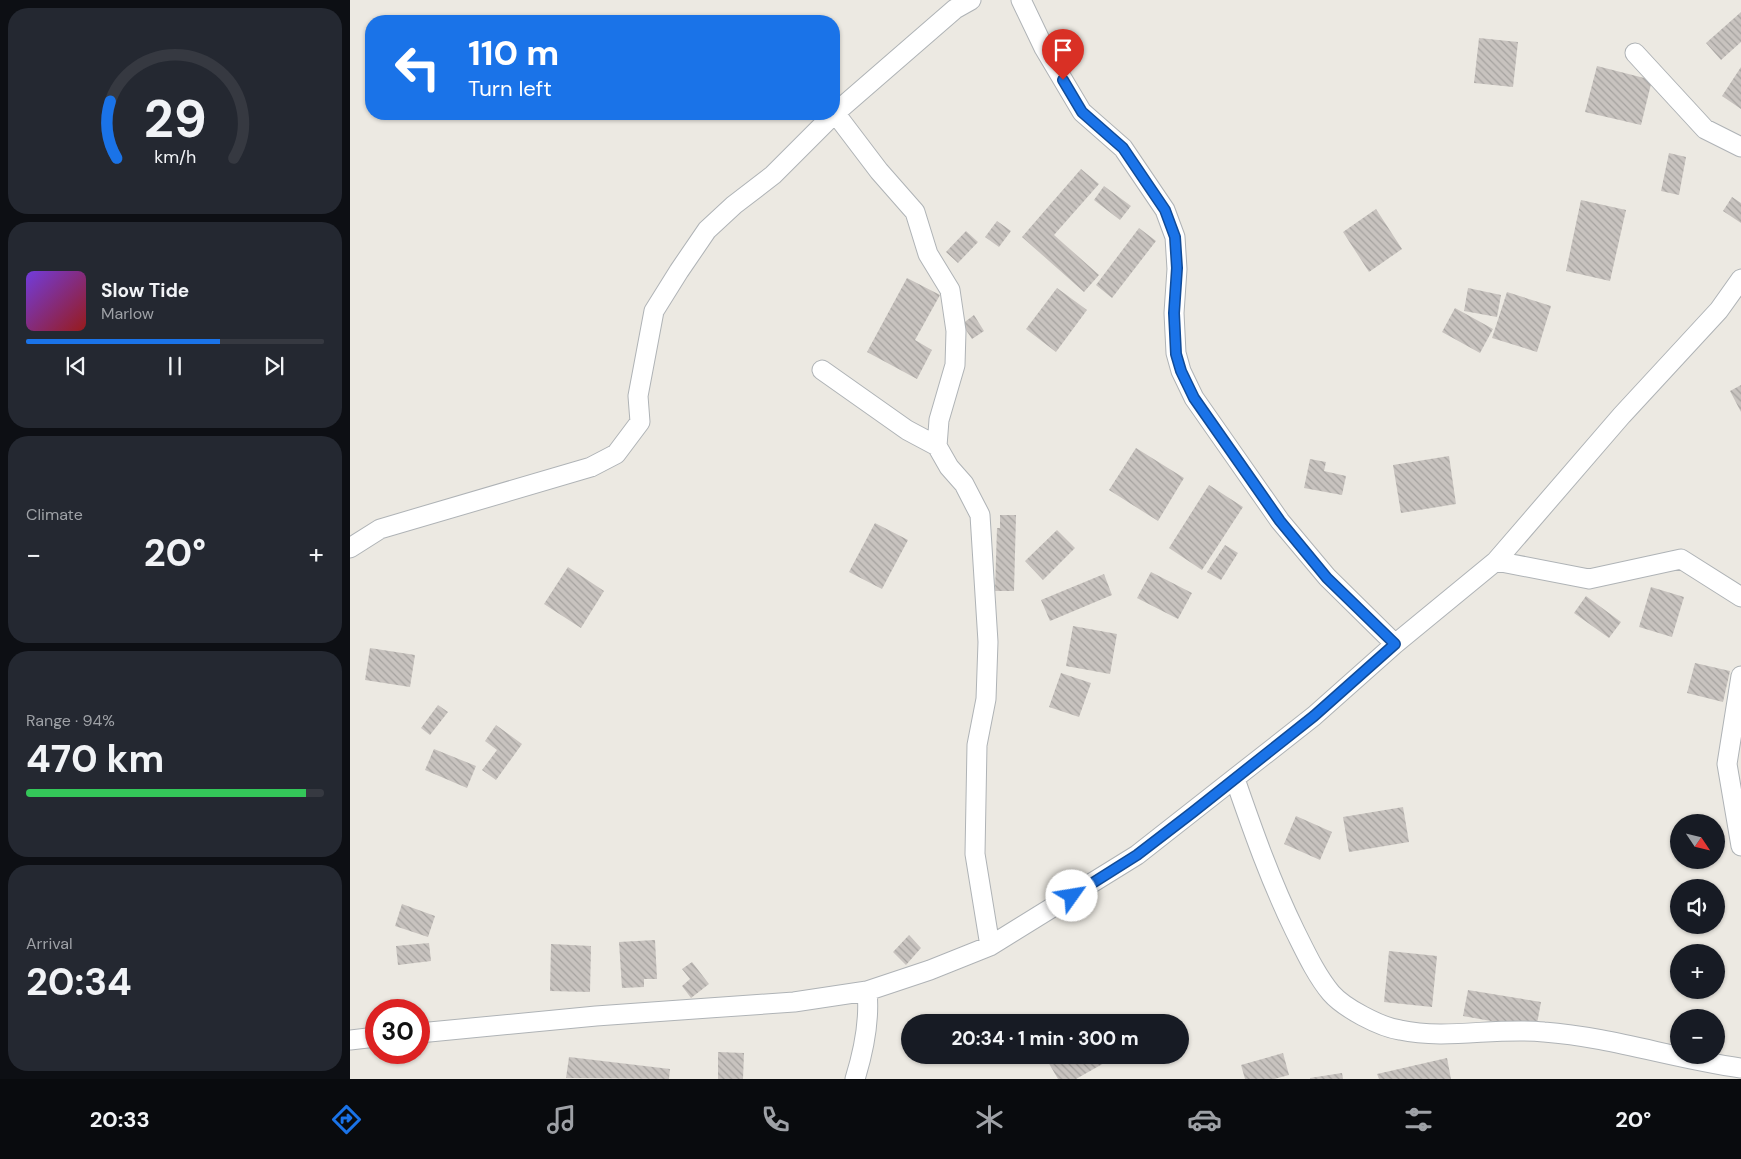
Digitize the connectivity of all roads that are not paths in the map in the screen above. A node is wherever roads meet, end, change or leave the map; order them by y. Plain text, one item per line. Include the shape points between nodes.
1 (971, 0) edge
2 (1020, 0) edge
3 (1635, 54) dead end
4 (840, 108) edge
5 (827, 120) edge
6 (839, 120) edge
7 (1741, 147) edge
8 (1741, 279) edge
9 (822, 370) dead end
10 (937, 446) junction
11 (350, 548) edge
12 (1496, 561) junction
13 (1741, 597) edge
14 (1395, 644) junction
15 (1741, 676) edge
16 (1235, 779) junction
17 (1741, 846) edge
18 (990, 946) junction
19 (867, 991) junction
20 (430, 1032) edge
21 (365, 1039) edge
22 (350, 1040) edge
23 (1741, 1068) edge
24 (855, 1079) edge

1 - 4 street via 955,9
2 - 14 street via 1082,112 1123,148 1165,210 1175,237 1176,354 1194,398 1280,521 1327,578
3 - 7 street via 1705,129
5 - 11 street via 772,175 707,230 678,270 654,311 638,396 640,422 616,454 591,467 380,529
6 - 10 street via 915,212 928,254 950,290 956,331 954,365 939,420
8 - 12 street via 1719,310 1622,415
9 - 10 street via 907,430
10 - 18 street via 964,484 980,515 988,642 986,699 977,745 975,854
12 - 13 street via 1589,579 1680,559
12 - 14 street
14 - 16 street via 1314,716
15 - 17 street via 1727,764
16 - 18 street via 1137,855
16 - 23 street via 1274,888 1305,953 1332,993 1370,1020 1399,1030 1429,1034 1542,1031 1597,1038 1663,1055
18 - 19 street
19 - 20 street via 794,1002
19 - 24 street via 869,1014
21 - 22 street

